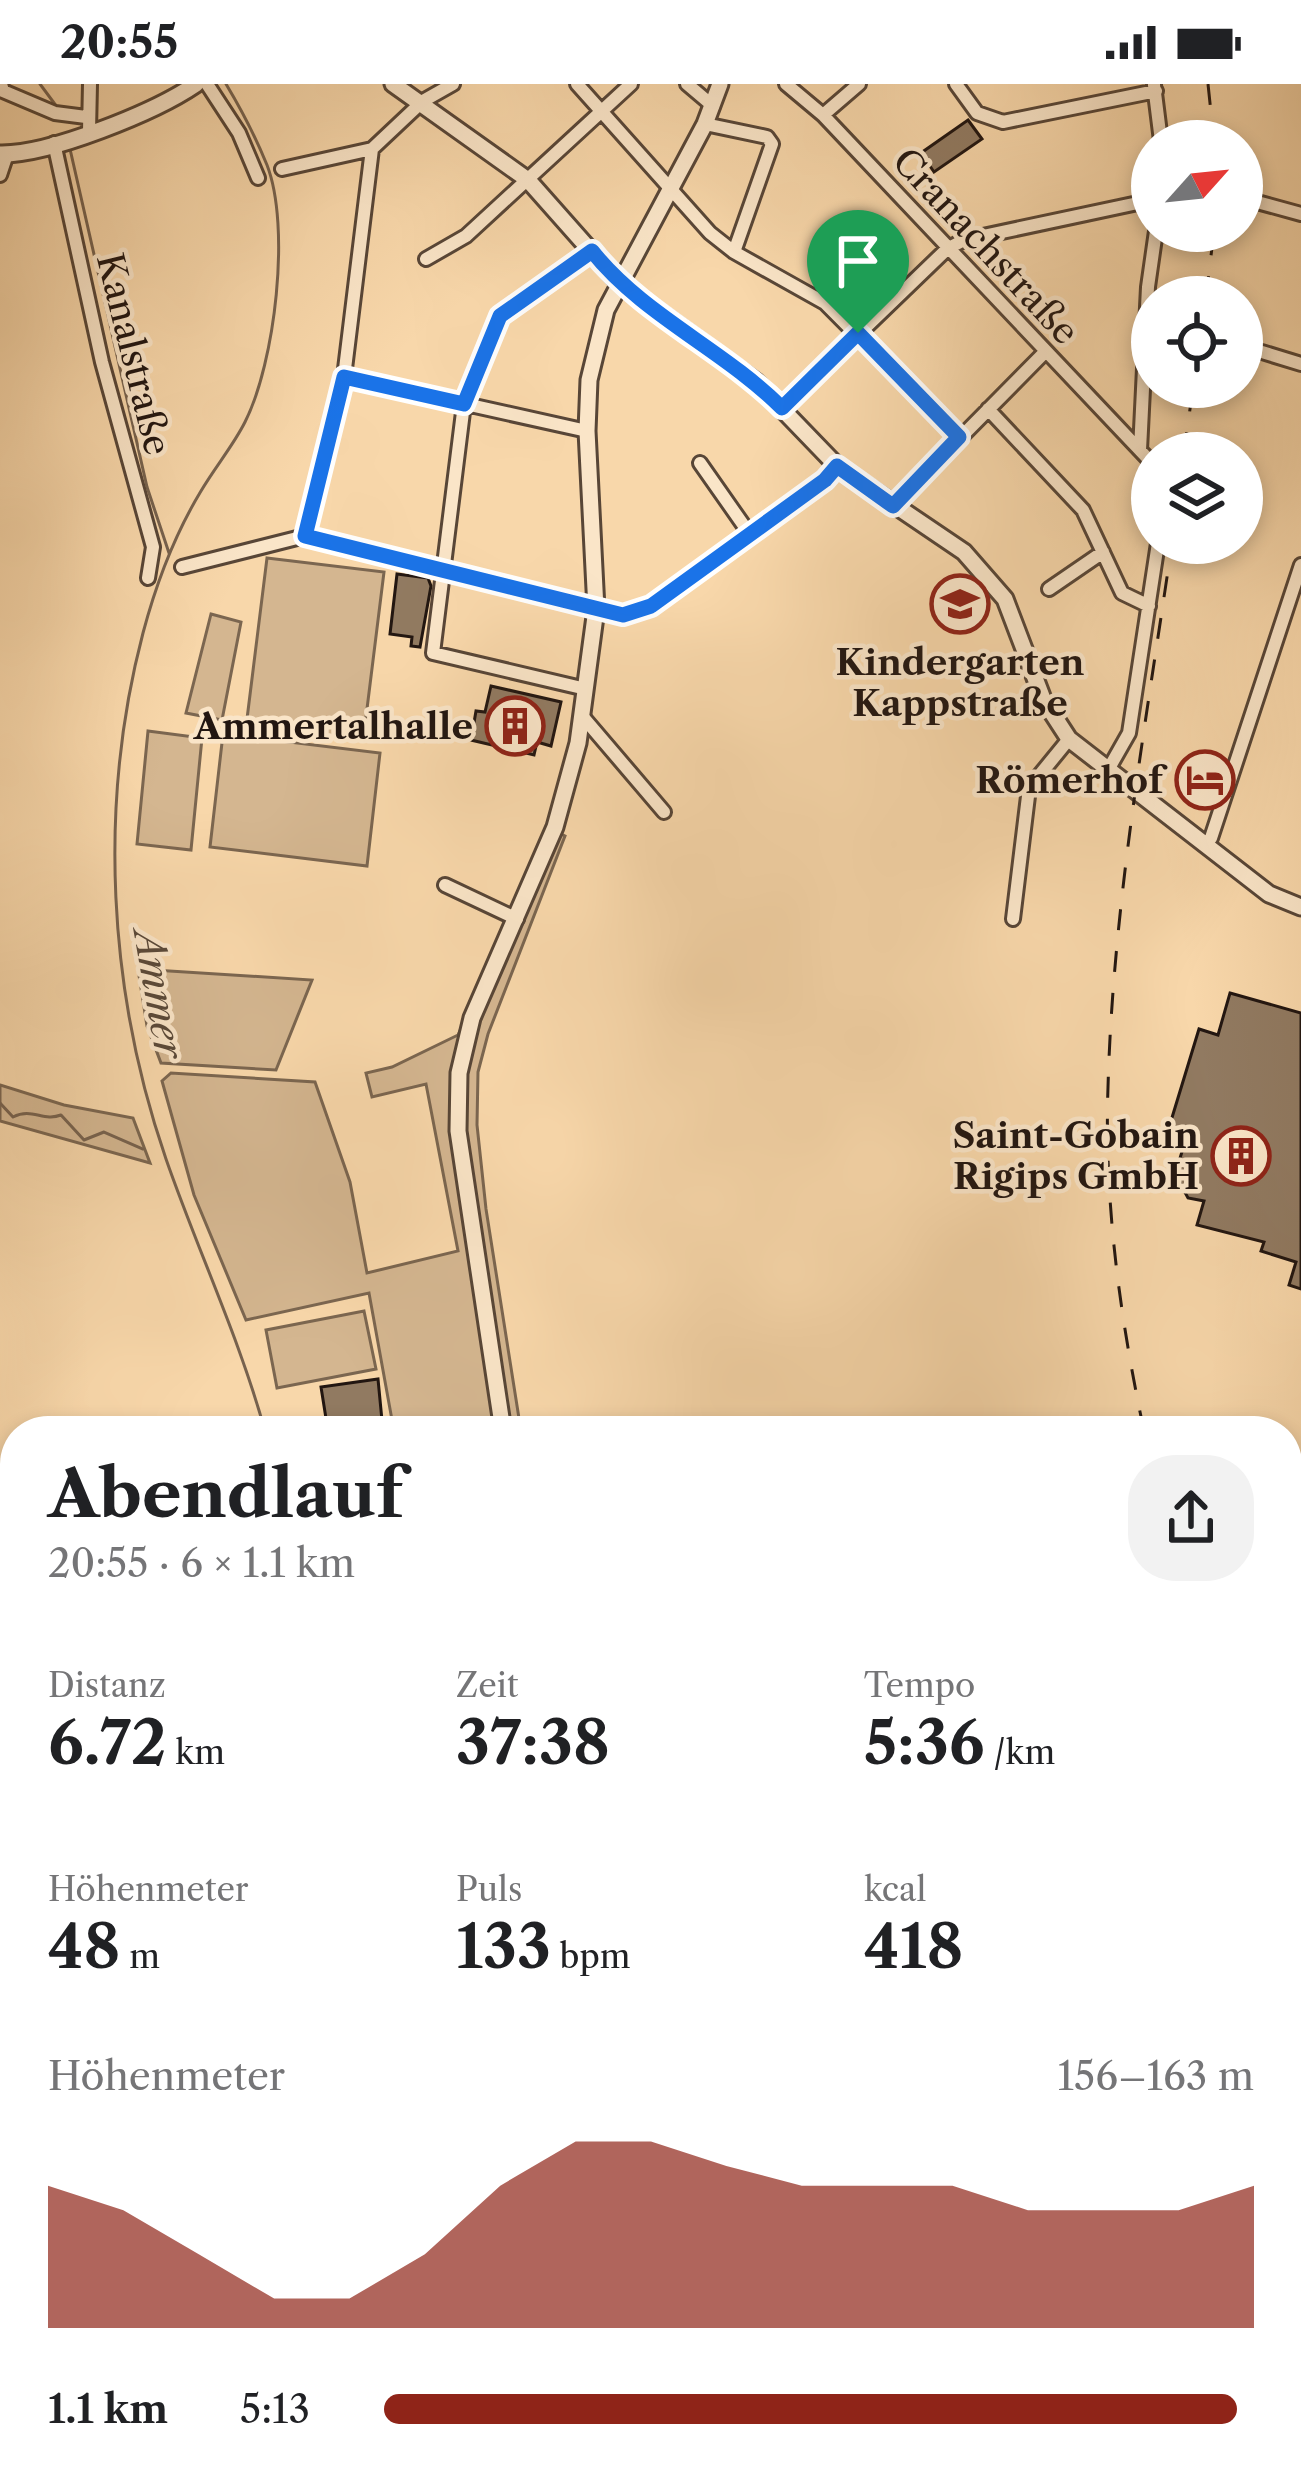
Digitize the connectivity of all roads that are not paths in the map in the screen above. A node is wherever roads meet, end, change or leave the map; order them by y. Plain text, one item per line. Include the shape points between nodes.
1 (1, 84) edge
2 (90, 84) edge
3 (196, 84) edge
4 (208, 84) edge
5 (393, 84) edge
6 (453, 84) edge
7 (577, 84) edge
8 (632, 84) edge
9 (687, 84) edge
10 (720, 84) edge
11 (786, 84) edge
12 (859, 84) edge
13 (956, 84) edge
14 (1155, 88) edge
15 (423, 101) junction
16 (713, 106) junction
17 (603, 111) junction
18 (823, 115) junction
19 (1159, 120) edge
20 (705, 124) junction
21 (73, 133) junction
22 (372, 149) junction
23 (3, 154) edge
24 (282, 170) dead end
25 (0, 175) edge
26 (258, 178) dead end
27 (528, 179) junction
28 (672, 188) junction
29 (1131, 204) edge
30 (1263, 204) edge
31 (1301, 214) edge
32 (946, 249) junction
33 (592, 251) junction
34 (734, 252) junction
35 (1153, 252) edge
36 (426, 259) dead end
37 (620, 284) junction
38 (858, 333) junction
39 (1263, 352) edge
40 (1044, 353) junction
41 (1301, 364) edge
42 (344, 377) junction
43 (464, 404) junction
44 (782, 408) junction
45 (988, 409) junction
46 (587, 431) junction
47 (1141, 432) edge
48 (959, 437) junction
49 (1131, 442) edge
50 (700, 463) dead end
51 (837, 466) junction
52 (893, 506) junction
53 (749, 533) junction
54 (305, 536) junction
55 (1103, 552) junction
56 (1155, 564) edge
57 (1301, 566) edge
58 (182, 567) dead end
59 (446, 573) junction
60 (148, 578) dead end
61 (1048, 589) dead end
62 (1149, 606) junction
63 (596, 609) junction
64 (586, 689) junction
65 (583, 717) junction
66 (1070, 739) junction
67 (1108, 770) junction
68 (664, 812) dead end
69 (1204, 844) junction
70 (445, 885) dead end
71 (1301, 907) edge
72 (517, 919) junction
73 (1013, 919) dead end
74 (501, 1416) edge

1 - 21 street via 3,92 60,114
2 - 21 street, Kanalstraße
3 - 21 street via 147,113
4 - 26 street
5 - 15 street
6 - 15 street
7 - 17 street
8 - 17 street
9 - 16 street
10 - 16 street
11 - 18 street, Cranachstraße
12 - 18 street
13 - 14 street via 977,112 1003,122
14 - 19 street
15 - 22 street
15 - 27 street
16 - 20 street
17 - 27 street
17 - 28 street
18 - 32 street, Cranachstraße
20 - 28 street
20 - 34 street via 767,136 772,144
21 - 23 street
21 - 60 street, Kanalstraße via 97,340 153,548
22 - 24 street
22 - 42 street
23 - 25 street
27 - 33 street
27 - 36 street via 466,236
28 - 34 street
28 - 37 street
29 - 32 street
30 - 31 street
32 - 38 street
32 - 40 street, Cranachstraße
33 - 37 street
33 - 43 street via 500,316
34 - 38 street via 825,303
35 - 47 street
37 - 44 street
37 - 46 street via 596,337
38 - 44 street
38 - 48 street
39 - 41 street
40 - 45 street
40 - 49 street, Cranachstraße
42 - 43 street
42 - 54 street
43 - 46 street
43 - 59 street
44 - 51 street
45 - 48 street
45 - 55 street via 1083,510
46 - 63 street
48 - 52 street
50 - 53 street
51 - 52 street
51 - 53 street
52 - 66 street via 964,552 995,584 1042,699
53 - 63 street via 651,606 623,615
54 - 58 street
54 - 59 street
55 - 61 street
55 - 62 street via 1122,593
56 - 62 street
57 - 69 street
59 - 63 street
59 - 64 street via 433,653
62 - 67 street via 1129,733
63 - 64 street
64 - 65 street
65 - 68 street
65 - 72 street via 555,827
66 - 67 street
66 - 73 street via 1029,788
67 - 69 street
69 - 71 street via 1269,895
70 - 72 street
72 - 74 street via 466,1036 457,1110

